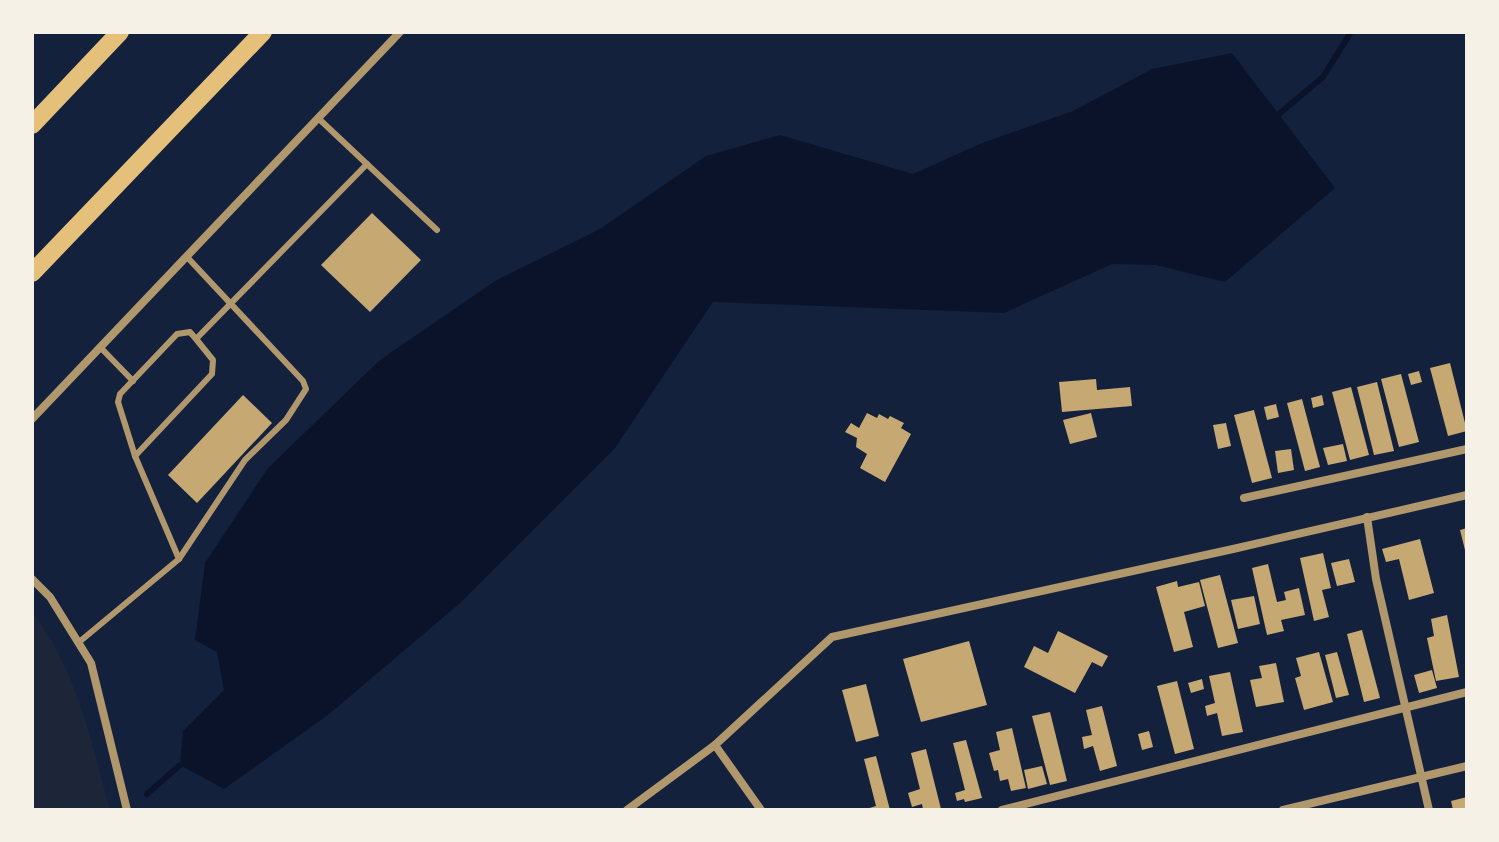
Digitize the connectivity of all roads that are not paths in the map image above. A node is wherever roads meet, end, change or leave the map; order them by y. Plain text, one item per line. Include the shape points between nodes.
1 (120, 32) edge
2 (263, 32) edge
3 (400, 32) edge
4 (318, 118) junction
5 (32, 125) edge
6 (367, 164) junction
7 (437, 230) dead end
8 (187, 257) junction
9 (32, 273) edge
10 (230, 304) junction
11 (196, 339) junction
12 (100, 347) junction
13 (133, 381) junction
14 (32, 419) edge
15 (1467, 449) edge
16 (135, 456) junction
17 (1467, 495) edge
18 (1244, 498) dead end
19 (1367, 517) junction
20 (179, 559) junction
21 (32, 579) edge
22 (78, 643) junction
23 (1467, 692) edge
24 (1406, 707) junction
25 (715, 745) junction
26 (1467, 766) edge
27 (1422, 777) junction
28 (127, 810) edge
29 (627, 810) edge
30 (761, 810) edge
31 (1002, 810) edge
32 (1283, 810) edge
33 (1429, 810) edge

1 - 5 highway
2 - 9 highway
3 - 4 street
4 - 6 lane
4 - 8 street
6 - 7 lane
6 - 10 lane
8 - 10 lane
8 - 12 street
10 - 11 lane
10 - 20 lane via 306,389 286,420 245,460
11 - 13 lane via 190,332 177,334
11 - 16 lane via 213,360 212,374
12 - 13 lane
12 - 14 street
13 - 16 lane via 118,402
15 - 18 street
16 - 20 lane
17 - 19 street
19 - 24 street
19 - 25 street via 832,637
20 - 22 lane
21 - 22 street via 50,597
22 - 28 street via 91,663
23 - 24 street
24 - 27 street
24 - 31 street
25 - 29 street
25 - 30 street
26 - 27 street
27 - 32 street
27 - 33 street

